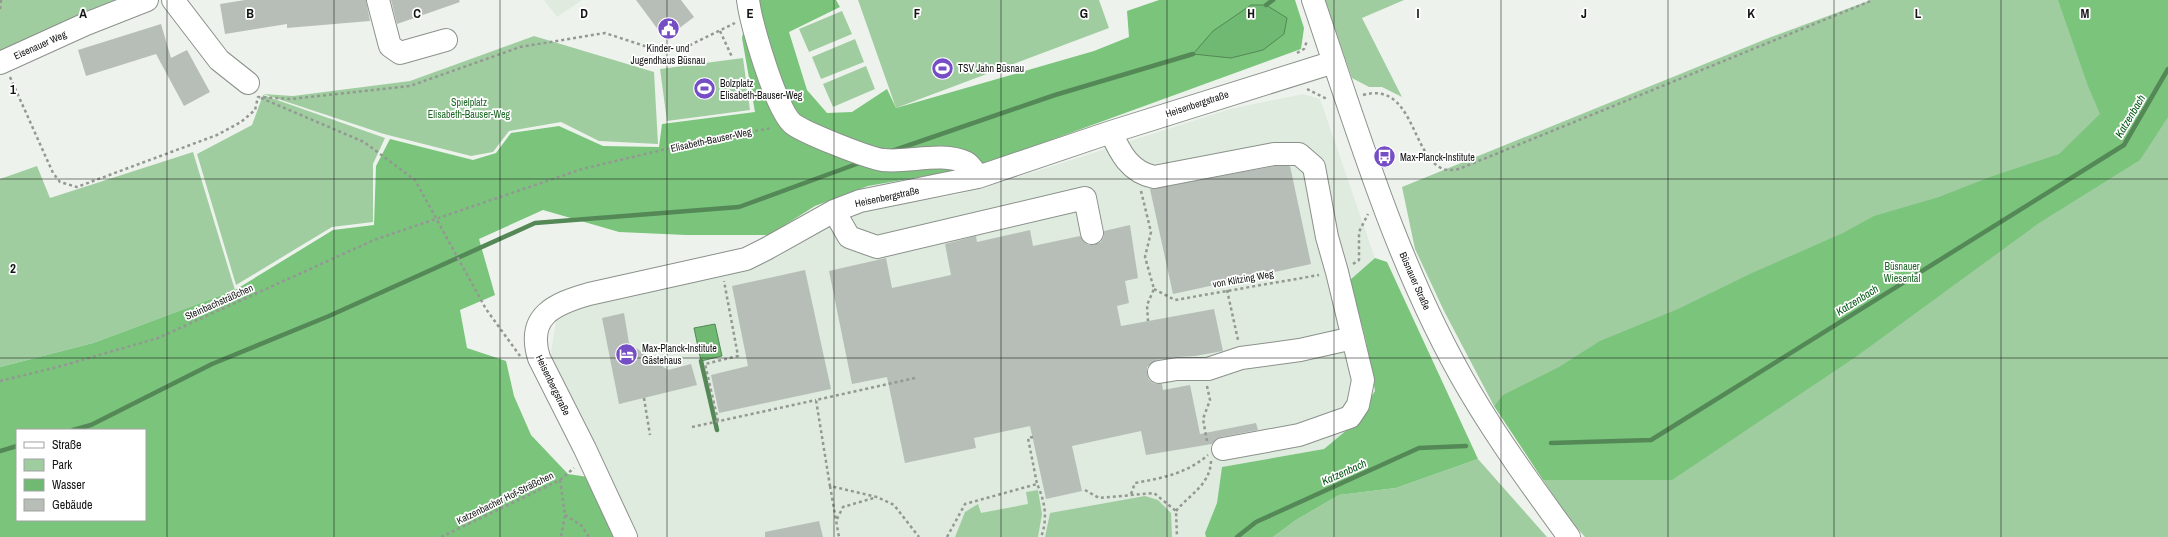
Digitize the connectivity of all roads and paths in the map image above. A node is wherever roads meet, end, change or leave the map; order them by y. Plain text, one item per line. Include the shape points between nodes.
1 (1, 0) edge
2 (147, 0) edge
3 (172, 0) edge
4 (378, 0) edge
5 (1313, 0) edge
6 (1873, 0) edge
7 (750, 8) edge
8 (0, 9) edge
9 (720, 31) junction
10 (1308, 38) dead end
11 (446, 40) dead end
12 (732, 57) dead end
13 (2, 62) edge
14 (1334, 62) junction
15 (1302, 72) junction
16 (253, 90) junction
17 (1358, 97) dead end
18 (1330, 103) dead end
19 (792, 124) junction
20 (1110, 132) junction
21 (978, 177) junction
22 (1139, 186) dead end
23 (834, 210) junction
24 (1369, 214) dead end
25 (437, 217) junction
26 (1092, 233) dead end
27 (721, 265) junction
28 (1338, 272) junction
29 (1154, 289) junction
30 (1227, 290) junction
31 (1234, 319) dead end
32 (1148, 321) dead end
33 (1353, 338) junction
34 (539, 358) junction
35 (1208, 369) junction
36 (1159, 372) dead end
37 (915, 378) dead end
38 (0, 381) edge
39 (644, 398) dead end
40 (816, 400) junction
41 (718, 421) junction
42 (692, 427) dead end
43 (650, 435) dead end
44 (1033, 437) dead end
45 (585, 449) junction
46 (1217, 451) junction
47 (560, 480) junction
48 (1037, 484) junction
49 (830, 486) junction
50 (1085, 490) dead end
51 (1131, 494) junction
52 (877, 497) junction
53 (1176, 511) junction
54 (565, 515) junction
55 (836, 520) junction
56 (441, 537) edge
57 (561, 537) edge
58 (589, 537) edge
59 (626, 537) edge
60 (839, 537) edge
61 (919, 537) edge
62 (947, 537) edge
63 (1041, 537) edge
64 (1177, 537) edge
65 (1569, 537) edge

1 - 8 path
2 - 13 street, Eisenauer Weg
3 - 16 street via 219,60
4 - 11 street via 390,46 400,53
5 - 14 street, Büsnauer Straße
6 - 17 path via 1459,169 1448,170 1433,162 1398,103 1374,94
7 - 9 path
7 - 19 street via 757,42 776,96
9 - 12 path
9 - 16 path via 686,47 657,50 604,33 520,47 410,86 291,99
10 - 15 path via 1304,49 1297,54
13 - 16 path via 52,173 60,182 77,187 217,135 241,122 255,110
14 - 15 street, Heisenbergstraße
14 - 65 street, Büsnauer Straße via 1388,216 1420,295 1468,390 1526,478
15 - 18 path via 1307,90 1326,98
15 - 20 street, Heisenbergstraße
16 - 25 path via 364,142 415,180
19 - 21 street via 815,136 882,160 949,158 968,163
19 - 25 path, Elisabeth-Bauser-Weg via 700,141 582,169
20 - 21 street, Heisenbergstraße
20 - 28 street via 1132,168 1163,180 1299,154 1314,167 1327,237
21 - 23 street, Heisenbergstraße via 860,201
22 - 29 path via 1151,232 1145,257
23 - 26 street via 849,236 877,247 1085,198
23 - 27 street, Heisenbergstraße via 766,250 746,259
24 - 28 path via 1359,232 1359,260
25 - 34 path via 486,309 519,356
25 - 38 path, Steinbachsträßchen via 374,240 158,338
27 - 34 street, Heisenbergstraße via 563,301 540,320 534,345
27 - 41 path via 738,356 705,364
28 - 30 path, von Klitzing Weg
28 - 33 street
29 - 30 path, von Klitzing Weg via 1175,300
29 - 32 path via 1147,305
30 - 31 path
33 - 35 street via 1300,350 1241,358
33 - 46 street via 1363,380 1358,405 1350,416 1299,435
34 - 45 street, Heisenbergstraße
35 - 36 street
35 - 46 path via 1205,378 1210,400 1203,419
37 - 40 path
39 - 43 path
40 - 41 path
40 - 49 path
41 - 42 path
44 - 48 path via 1028,438
45 - 47 path, Katzenbacher Hof-Sträßchen via 573,470
45 - 59 street, Heisenbergstraße
46 - 51 path via 1183,472 1135,483
46 - 53 path via 1201,489 1189,496
47 - 54 path
47 - 56 path, Katzenbacher Hof-Sträßchen
48 - 62 path via 965,504
48 - 63 path via 1042,496 1046,521
49 - 52 path
49 - 55 path
50 - 51 path via 1099,498
51 - 53 path via 1154,493
52 - 55 path via 843,506
52 - 61 path via 894,505
53 - 64 path
54 - 57 path
54 - 58 path via 581,525
55 - 60 path

